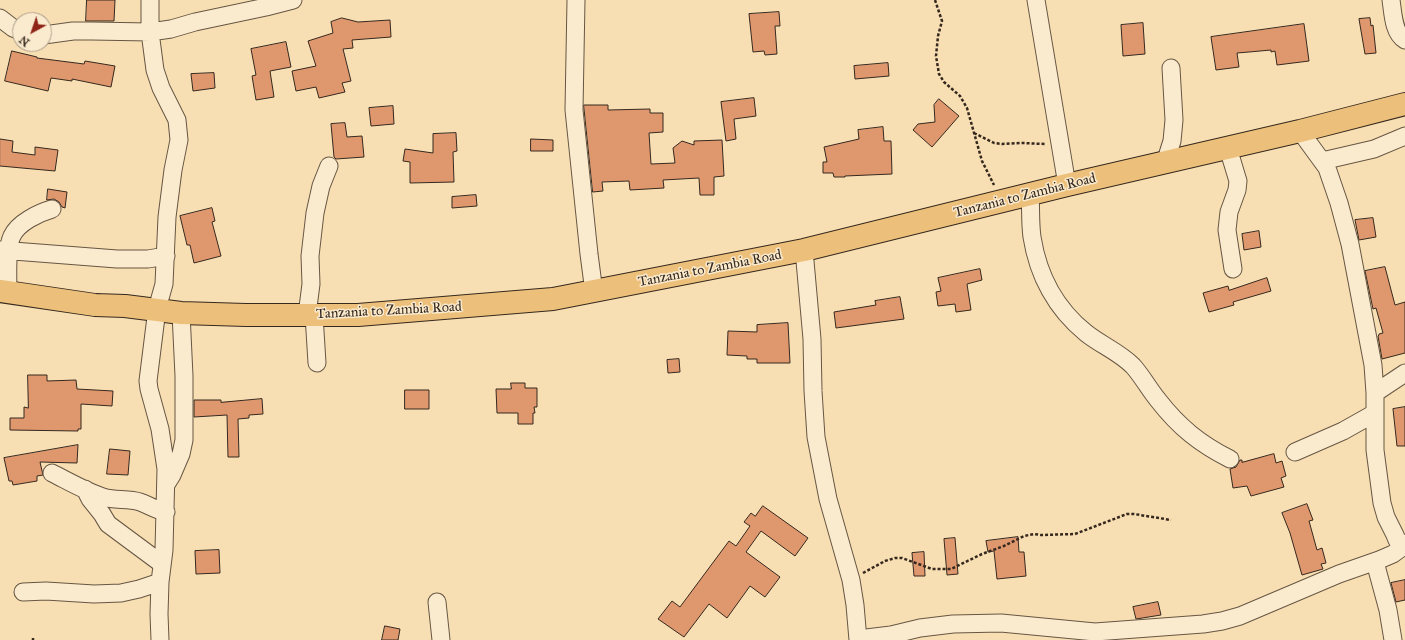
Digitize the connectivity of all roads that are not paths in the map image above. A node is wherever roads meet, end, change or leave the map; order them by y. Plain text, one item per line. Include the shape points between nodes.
1 (150, 0) edge
2 (293, 0) edge
3 (576, 0) edge
4 (1036, 0) edge
5 (1392, 0) edge
6 (0, 18) edge
7 (12, 27) edge
8 (150, 32) junction
9 (52, 34) edge
10 (1405, 40) edge
11 (1171, 68) dead end
12 (1405, 104) edge
13 (1300, 131) junction
14 (1405, 136) edge
15 (1228, 148) junction
16 (1322, 161) junction
17 (1165, 163) junction
18 (329, 166) dead end
19 (1067, 185) junction
20 (1030, 194) junction
21 (52, 209) dead end
22 (804, 250) junction
23 (4, 251) edge
24 (166, 256) junction
25 (1233, 269) dead end
26 (4, 292) edge
27 (594, 292) junction
28 (157, 309) junction
29 (181, 313) junction
30 (310, 315) junction
31 (317, 363) dead end
32 (1405, 373) edge
33 (1376, 393) junction
34 (1375, 413) junction
35 (1295, 452) dead end
36 (1230, 459) dead end
37 (52, 473) dead end
38 (166, 484) junction
39 (85, 489) junction
40 (166, 512) junction
41 (1405, 545) edge
42 (1375, 562) junction
43 (162, 564) junction
44 (160, 582) junction
45 (23, 592) dead end
46 (437, 602) dead end
47 (160, 640) edge
48 (441, 640) edge
49 (858, 640) edge
50 (1393, 640) edge

1 - 8 street
2 - 8 street
3 - 27 street via 574,110
4 - 19 street
5 - 10 street via 1397,30 1399,36
6 - 7 street
8 - 9 street via 79,31
8 - 24 street via 155,70 179,129 167,217
11 - 17 street via 1174,120 1172,141
12 - 13 highway, Tanzania to Zambia Road
13 - 15 highway, Tanzania to Zambia Road
13 - 16 street
14 - 16 street via 1374,149
15 - 17 highway, Tanzania to Zambia Road
15 - 25 street via 1238,181 1227,230
16 - 33 street via 1327,168 1339,203 1350,244
17 - 19 highway, Tanzania to Zambia Road
18 - 30 street via 315,213 310,256
19 - 20 highway, Tanzania to Zambia Road
20 - 22 highway, Tanzania to Zambia Road
20 - 36 street via 1032,236 1039,266 1051,293 1064,312 1072,322 1133,367 1159,402 1194,438
21 - 23 street via 34,215 12,236
22 - 27 highway, Tanzania to Zambia Road
22 - 49 street via 812,340 816,437 828,500 851,580
23 - 24 street via 117,259
23 - 26 street
24 - 28 street via 164,284
26 - 28 highway, Tanzania to Zambia Road via 95,305
27 - 30 highway, Tanzania to Zambia Road via 553,299 358,315
28 - 29 highway, Tanzania to Zambia Road
28 - 38 street via 148,381 163,448
29 - 30 highway, Tanzania to Zambia Road
29 - 38 street via 184,440 172,476
30 - 31 street
32 - 33 street
33 - 34 street
34 - 35 street via 1343,431
34 - 41 street via 1375,450 1382,503 1397,540
37 - 39 street
38 - 40 street
39 - 40 street via 103,497 137,501
39 - 43 street via 108,524
40 - 43 street
41 - 42 street
42 - 49 street via 1339,574 1240,616 1209,623 1095,632 1001,623 953,624
42 - 50 street
43 - 44 street
44 - 45 street via 121,593
44 - 47 street
46 - 48 street

